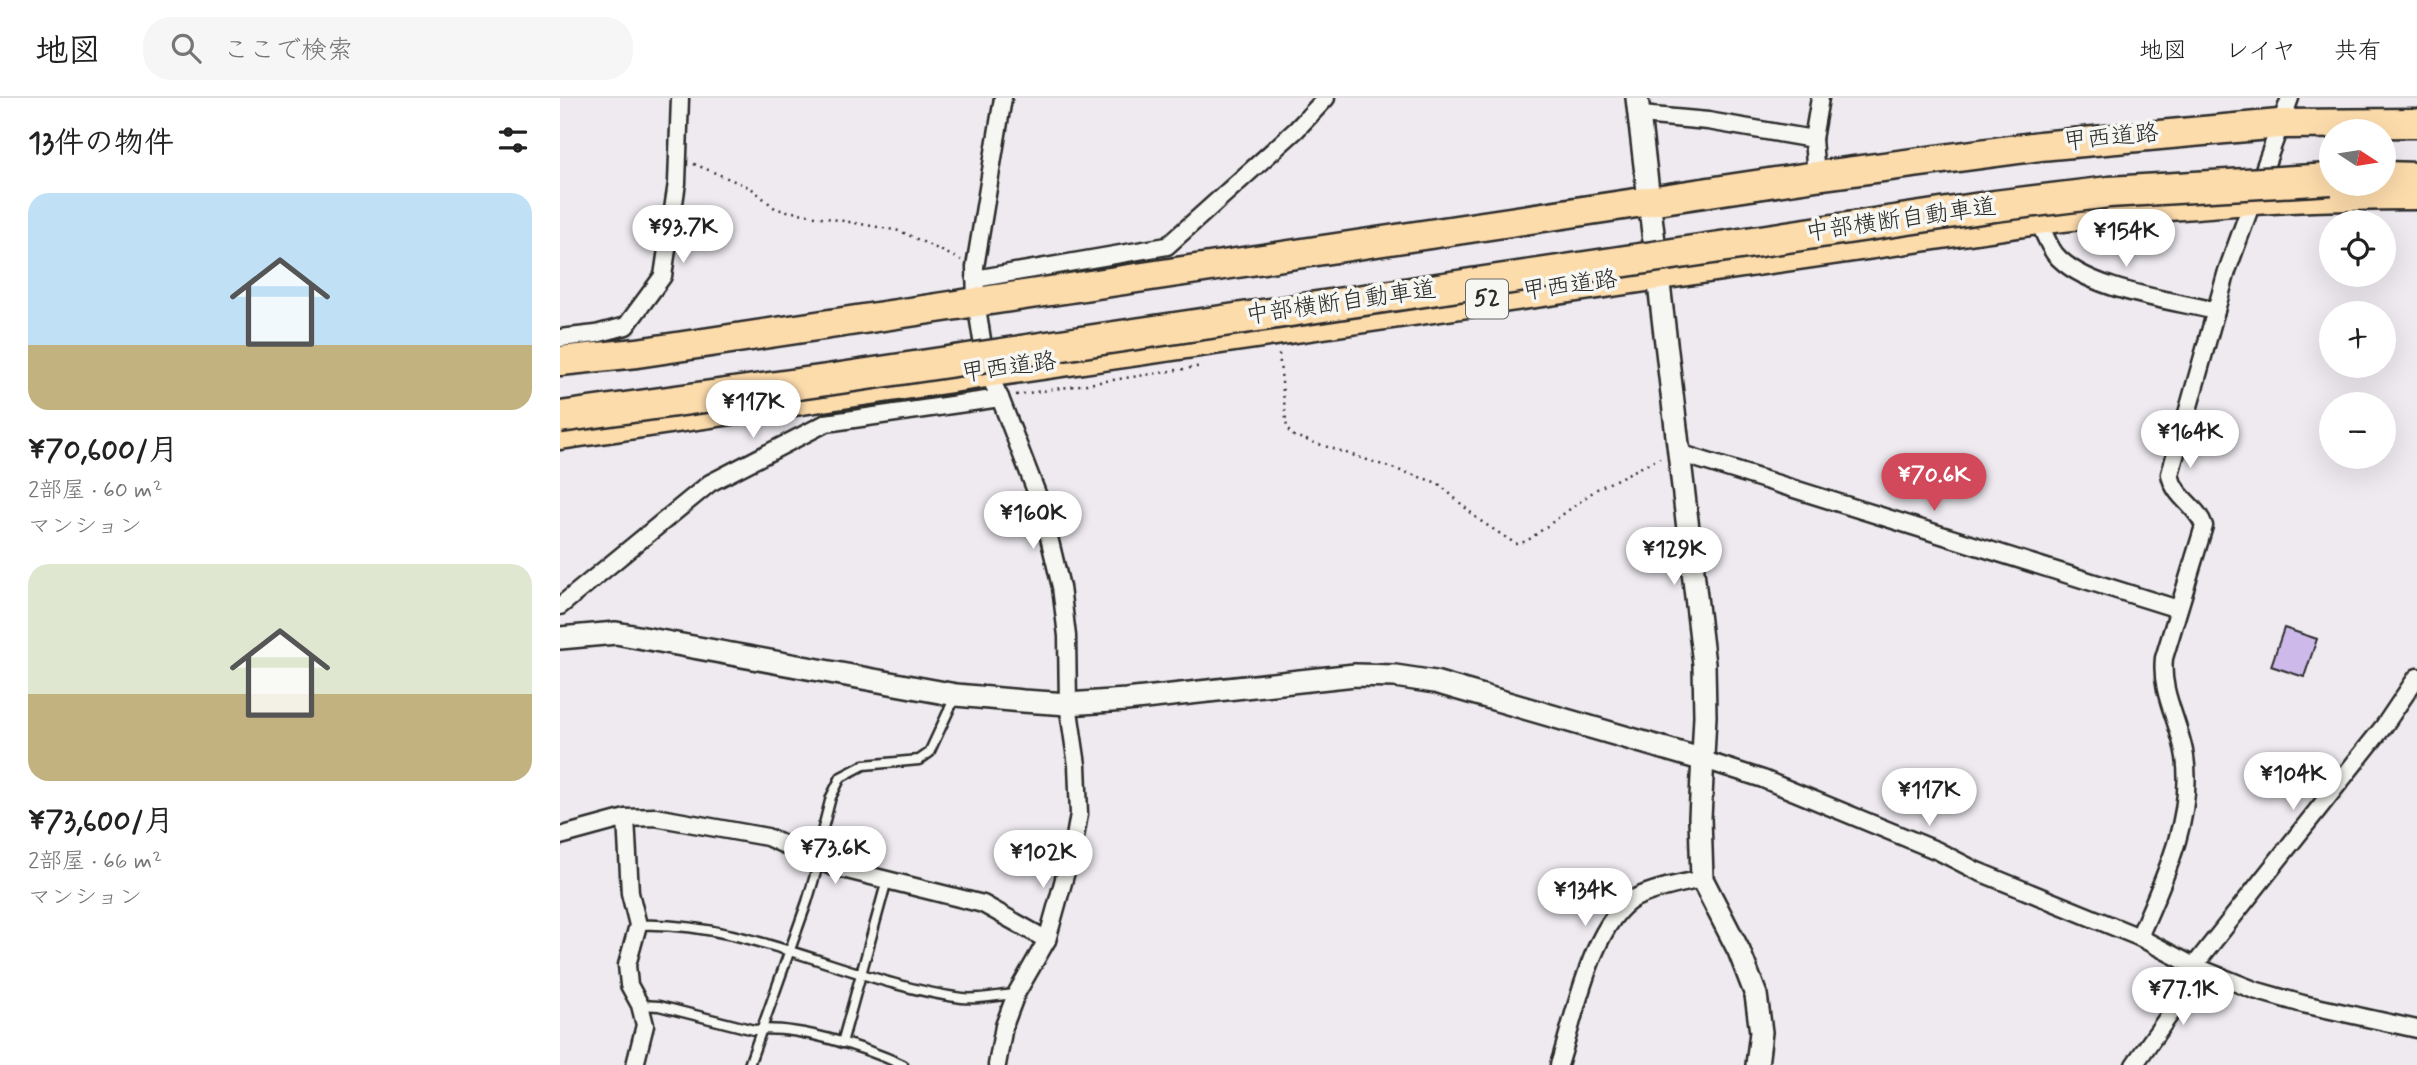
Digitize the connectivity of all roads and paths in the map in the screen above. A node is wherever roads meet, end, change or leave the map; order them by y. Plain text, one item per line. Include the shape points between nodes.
1 (680, 98) edge
2 (1003, 98) edge
3 (1326, 98) edge
4 (1820, 98) edge
5 (1639, 107) edge
6 (2284, 111) edge
7 (2417, 122) edge
8 (1813, 139) junction
9 (678, 158) junction
10 (2396, 165) edge
11 (2417, 166) edge
12 (2319, 167) edge
13 (1816, 176) junction
14 (2396, 177) edge
15 (2417, 177) edge
16 (2319, 180) edge
17 (2417, 195) edge
18 (2252, 199) junction
19 (1651, 202) junction
20 (2038, 220) junction
21 (1660, 273) junction
22 (975, 283) junction
23 (2216, 311) junction
24 (560, 338) edge
25 (1279, 354) dead end
26 (560, 361) edge
27 (1213, 364) dead end
28 (987, 371) junction
29 (1000, 398) junction
30 (560, 404) edge
31 (560, 417) edge
32 (560, 435) edge
33 (1679, 453) junction
34 (560, 606) edge
35 (2178, 609) junction
36 (560, 638) edge
37 (2417, 677) edge
38 (956, 695) junction
39 (1068, 704) junction
40 (1704, 760) junction
41 (626, 818) junction
42 (560, 836) edge
43 (815, 859) junction
44 (1702, 879) junction
45 (887, 880) junction
46 (638, 925) junction
47 (2139, 937) junction
48 (1047, 940) junction
49 (788, 950) junction
50 (2194, 966) junction
51 (861, 972) junction
52 (1016, 994) junction
53 (640, 1005) junction
54 (763, 1029) junction
55 (2417, 1029) edge
56 (842, 1043) junction
57 (635, 1065) edge
58 (750, 1065) edge
59 (903, 1065) edge
60 (998, 1065) edge
61 (1559, 1065) edge
62 (1757, 1065) edge
63 (2134, 1065) edge

1 - 9 street
2 - 22 street
3 - 22 street via 1167,246
4 - 8 street
5 - 8 street
5 - 19 street
6 - 7 highway, 甲西道路
6 - 13 highway, 甲西道路
6 - 18 street
8 - 13 street
9 - 22 path via 751,188 776,209 901,231
9 - 24 street via 663,276 626,326
10 - 11 highway
12 - 30 highway, 中部横断自動車道 via 2192,173 1994,194
13 - 19 highway, 甲西道路
14 - 15 highway
16 - 31 highway, 中部横断自動車道, bridge via 2109,192 1995,206
17 - 18 highway, 甲西道路 / 52
18 - 20 highway, 甲西道路 / 52
18 - 23 street
19 - 21 street
19 - 22 highway, 甲西道路
20 - 21 highway, 甲西道路 / 52
20 - 23 street via 2054,253 2070,268 2095,280
21 - 28 highway, 甲西道路 / 52
21 - 33 street
22 - 26 highway, 甲西道路 via 637,353
22 - 28 street
23 - 35 street via 2170,474 2172,488 2200,515 2204,526
25 - 33 path via 1287,429 1294,436 1438,484 1479,520 1516,544 1527,541 1597,489 1667,454
27 - 29 path
28 - 29 street
28 - 32 highway, 甲西道路 / 52
29 - 34 street via 826,423 710,483
29 - 39 street via 1041,504 1061,587
33 - 35 street
33 - 40 street via 1704,664
35 - 47 street via 2162,676 2185,757 2184,799 2171,861
36 - 38 street via 616,634
37 - 50 street via 2384,726
38 - 39 street
38 - 43 lane via 929,752 919,760 864,765 841,777
39 - 40 street via 1355,675 1395,676 1435,682
39 - 48 street via 1079,814
40 - 44 street
40 - 47 street via 1763,779
41 - 42 street
41 - 43 street via 655,817 767,836
41 - 46 street via 630,893
43 - 45 street
43 - 49 lane via 816,872
44 - 61 street via 1654,891 1618,911 1595,948
44 - 62 street via 1756,995 1761,1032
45 - 48 street via 983,904
45 - 51 lane
46 - 49 lane via 682,926
46 - 53 street via 627,965 629,985
47 - 50 street
48 - 52 street
49 - 51 lane
49 - 54 lane
50 - 55 street via 2303,1004
50 - 63 street via 2173,1010
51 - 52 lane via 964,999
51 - 56 lane
52 - 60 street via 1004,1026
53 - 54 lane
53 - 57 street via 645,1025
54 - 56 lane
54 - 58 lane
56 - 59 lane

